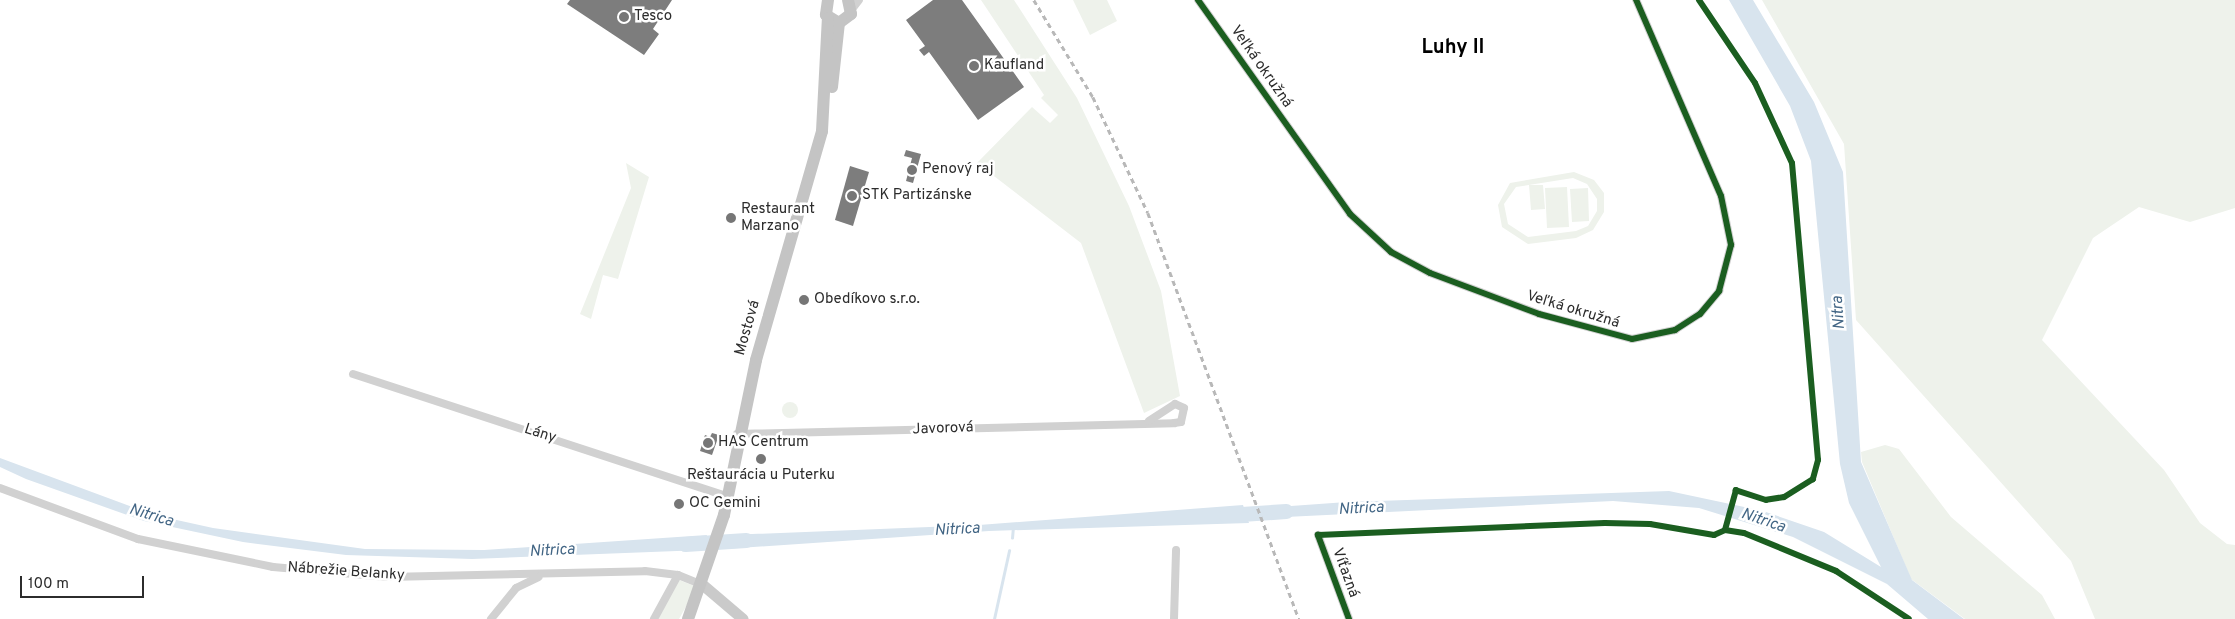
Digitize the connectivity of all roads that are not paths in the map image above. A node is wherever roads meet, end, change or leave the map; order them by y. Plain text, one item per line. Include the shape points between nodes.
1 (827, 0) edge
2 (1198, 0) edge
3 (1636, 0) edge
4 (853, 3) edge
5 (833, 20) junction
6 (353, 374) dead end
7 (1149, 421) dead end
8 (737, 434) junction
9 (0, 488) edge
10 (727, 496) junction
11 (1318, 535) dead end
12 (1176, 550) dead end
13 (542, 575) junction
14 (678, 575) junction
15 (703, 585) junction
16 (491, 619) edge
17 (654, 619) edge
18 (688, 619) edge
19 (743, 619) edge
20 (1174, 619) edge
21 (1349, 619) edge

1 - 5 main road, Mostová
2 - 3 street, Veľká okružná via 1350,214 1390,252 1430,273 1539,314 1632,339 1675,330 1700,314 1719,291 1731,245 1721,196
4 - 5 main road via 848,18
5 - 8 main road, Mostová via 826,106
6 - 10 street, Lány
7 - 8 street, Javorová
8 - 10 main road, Mostová
9 - 13 street, Nábrežie Belanky via 138,539 273,567 388,576
10 - 15 main road, Mostová
11 - 21 street, Víťazná
12 - 20 street
13 - 14 street, Nábrežie Belanky via 645,571
13 - 16 street via 516,588
14 - 15 street, Nábrežie Belanky
14 - 17 street
15 - 18 main road
15 - 19 main road

